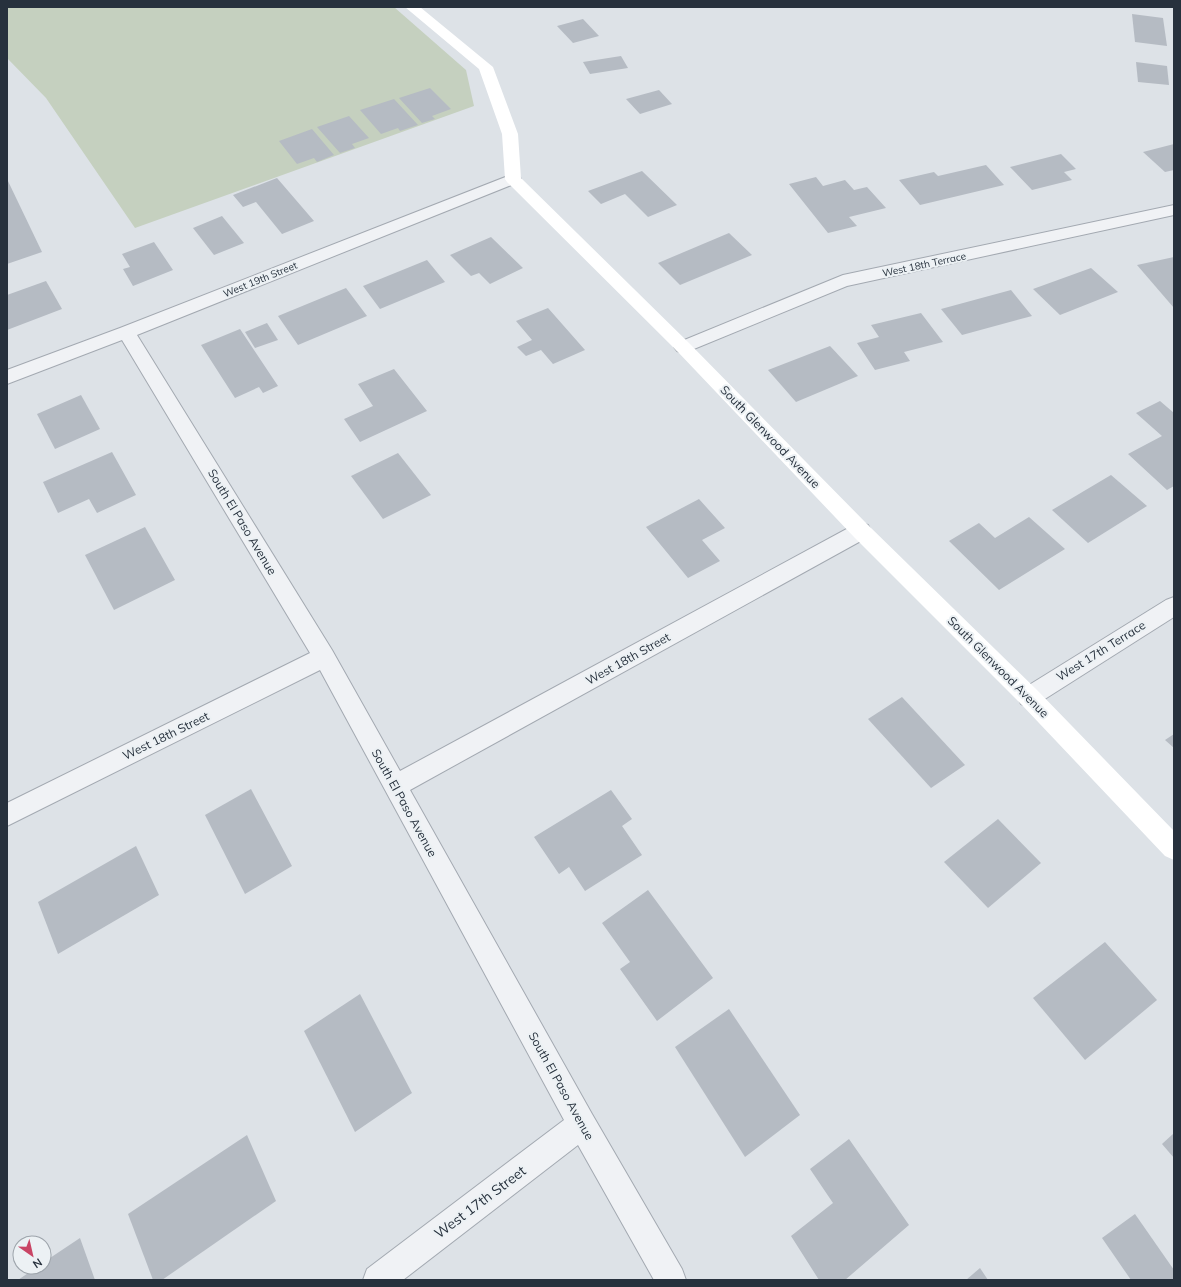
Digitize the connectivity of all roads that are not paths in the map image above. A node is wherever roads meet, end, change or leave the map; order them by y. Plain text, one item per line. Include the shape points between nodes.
1 (412, 7) edge
2 (512, 179) junction
3 (1174, 210) edge
4 (126, 332) junction
5 (683, 347) junction
6 (7, 377) edge
7 (861, 531) junction
8 (1174, 606) edge
9 (324, 657) junction
10 (1029, 697) junction
11 (395, 786) junction
12 (7, 815) edge
13 (1174, 848) edge
14 (582, 1124) junction
15 (378, 1280) edge
16 (671, 1280) edge

1 - 2 street via 486,67 510,134
2 - 4 street, West 19th Street
2 - 5 street, South Glenwood Avenue
3 - 5 street, West 18th Terrace via 843,281
4 - 6 street, West 19th Street
4 - 9 street, South El Paso Avenue
5 - 7 street, South Glenwood Avenue
7 - 10 street, South Glenwood Avenue
7 - 11 street, West 18th Street
8 - 10 street, West 17th Terrace
9 - 11 street, South El Paso Avenue
9 - 12 street, West 18th Street
10 - 13 street, South Glenwood Avenue
11 - 14 street, South El Paso Avenue
14 - 15 street, West 17th Street
14 - 16 street, South El Paso Avenue

